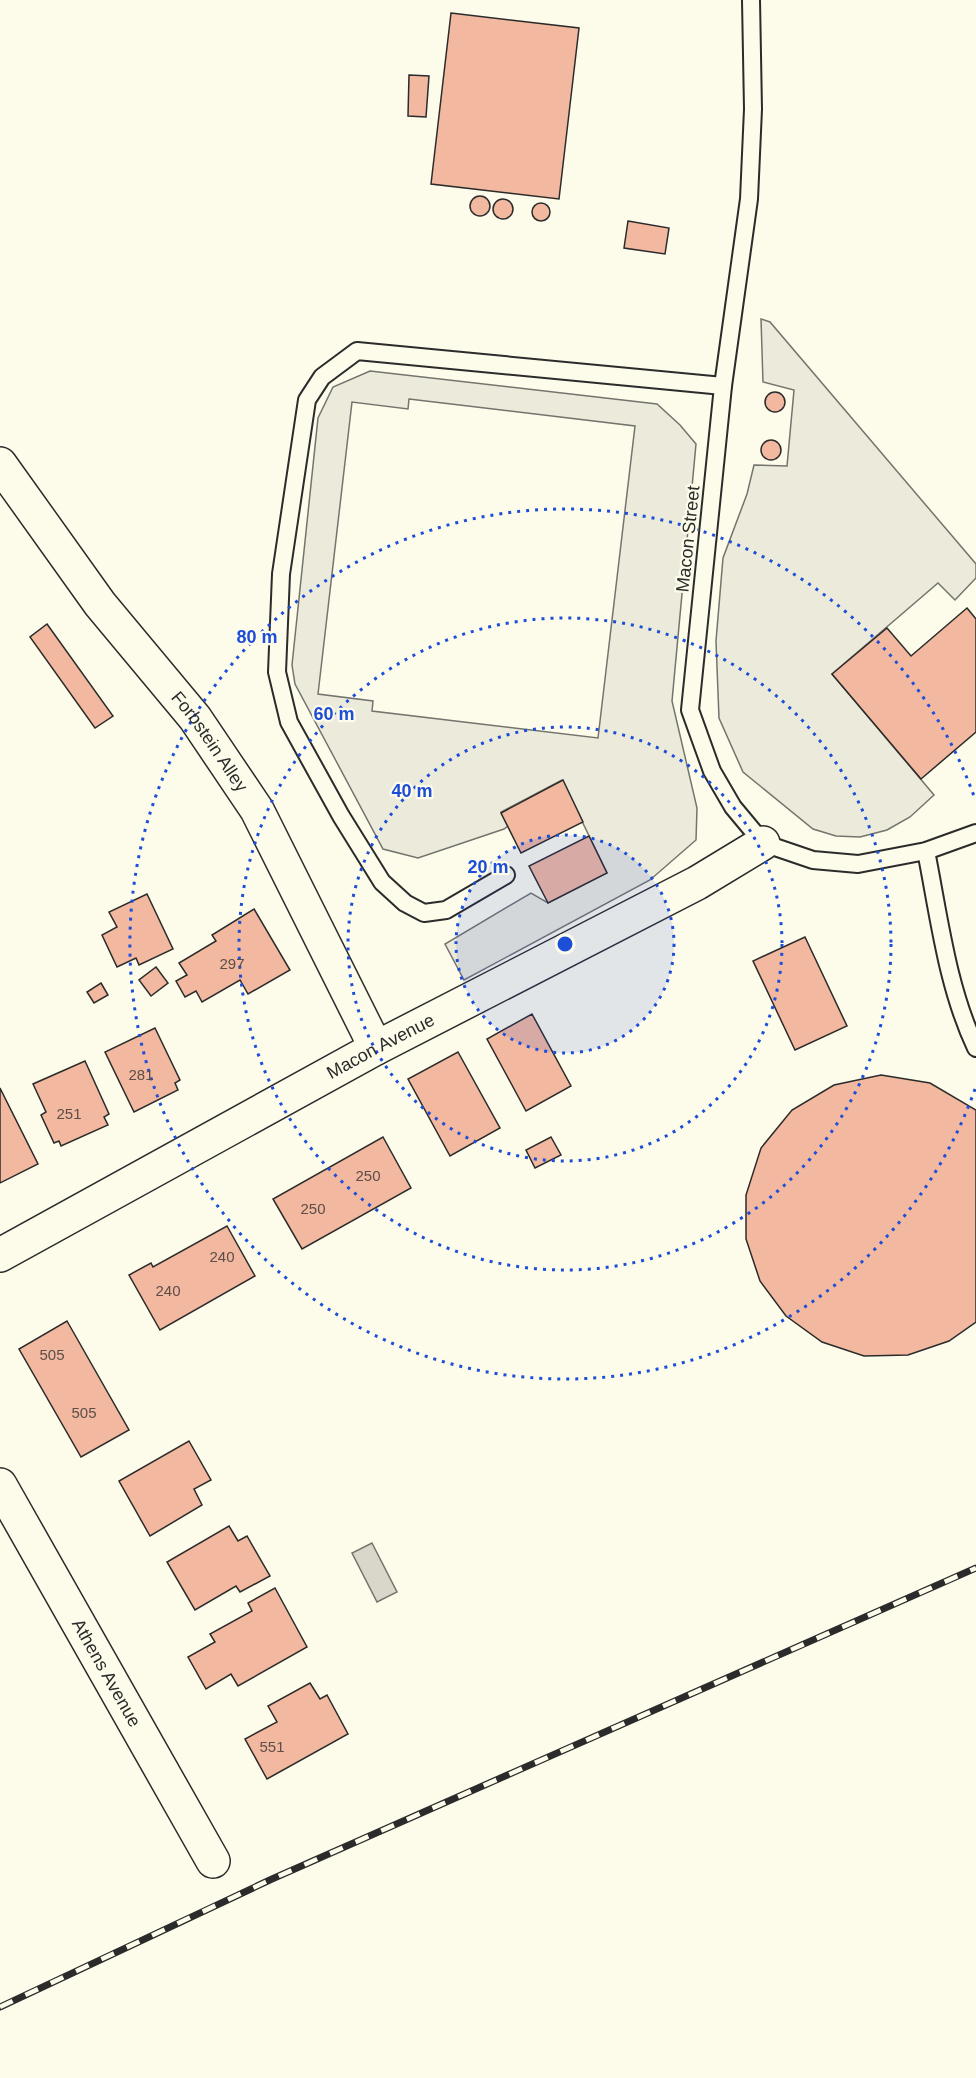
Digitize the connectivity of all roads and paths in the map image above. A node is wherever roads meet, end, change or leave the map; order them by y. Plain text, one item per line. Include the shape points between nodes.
1 (751, 0) edge
2 (723, 386) junction
3 (0, 464) edge
4 (976, 833) edge
5 (763, 843) junction
6 (926, 851) junction
7 (506, 875) dead end
8 (376, 1048) junction
9 (976, 1048) edge
10 (0, 1256) edge
11 (0, 1485) edge
12 (213, 1861) dead end

1 - 2 lane, Macon Street via 753,110 749,200
2 - 5 lane, Macon Street via 690,710 712,771 733,807
2 - 7 lane via 357,351 322,377 307,400 281,574 277,672 289,722 382,882 405,903 424,913 446,910
3 - 8 street, Forbstein Alley via 100,604 195,718 257,810
4 - 6 lane
5 - 6 lane via 813,860 858,864
5 - 8 street, Macon Avenue via 697,883
6 - 9 lane via 952,983
8 - 10 street, Macon Avenue
11 - 12 street, Athens Avenue

